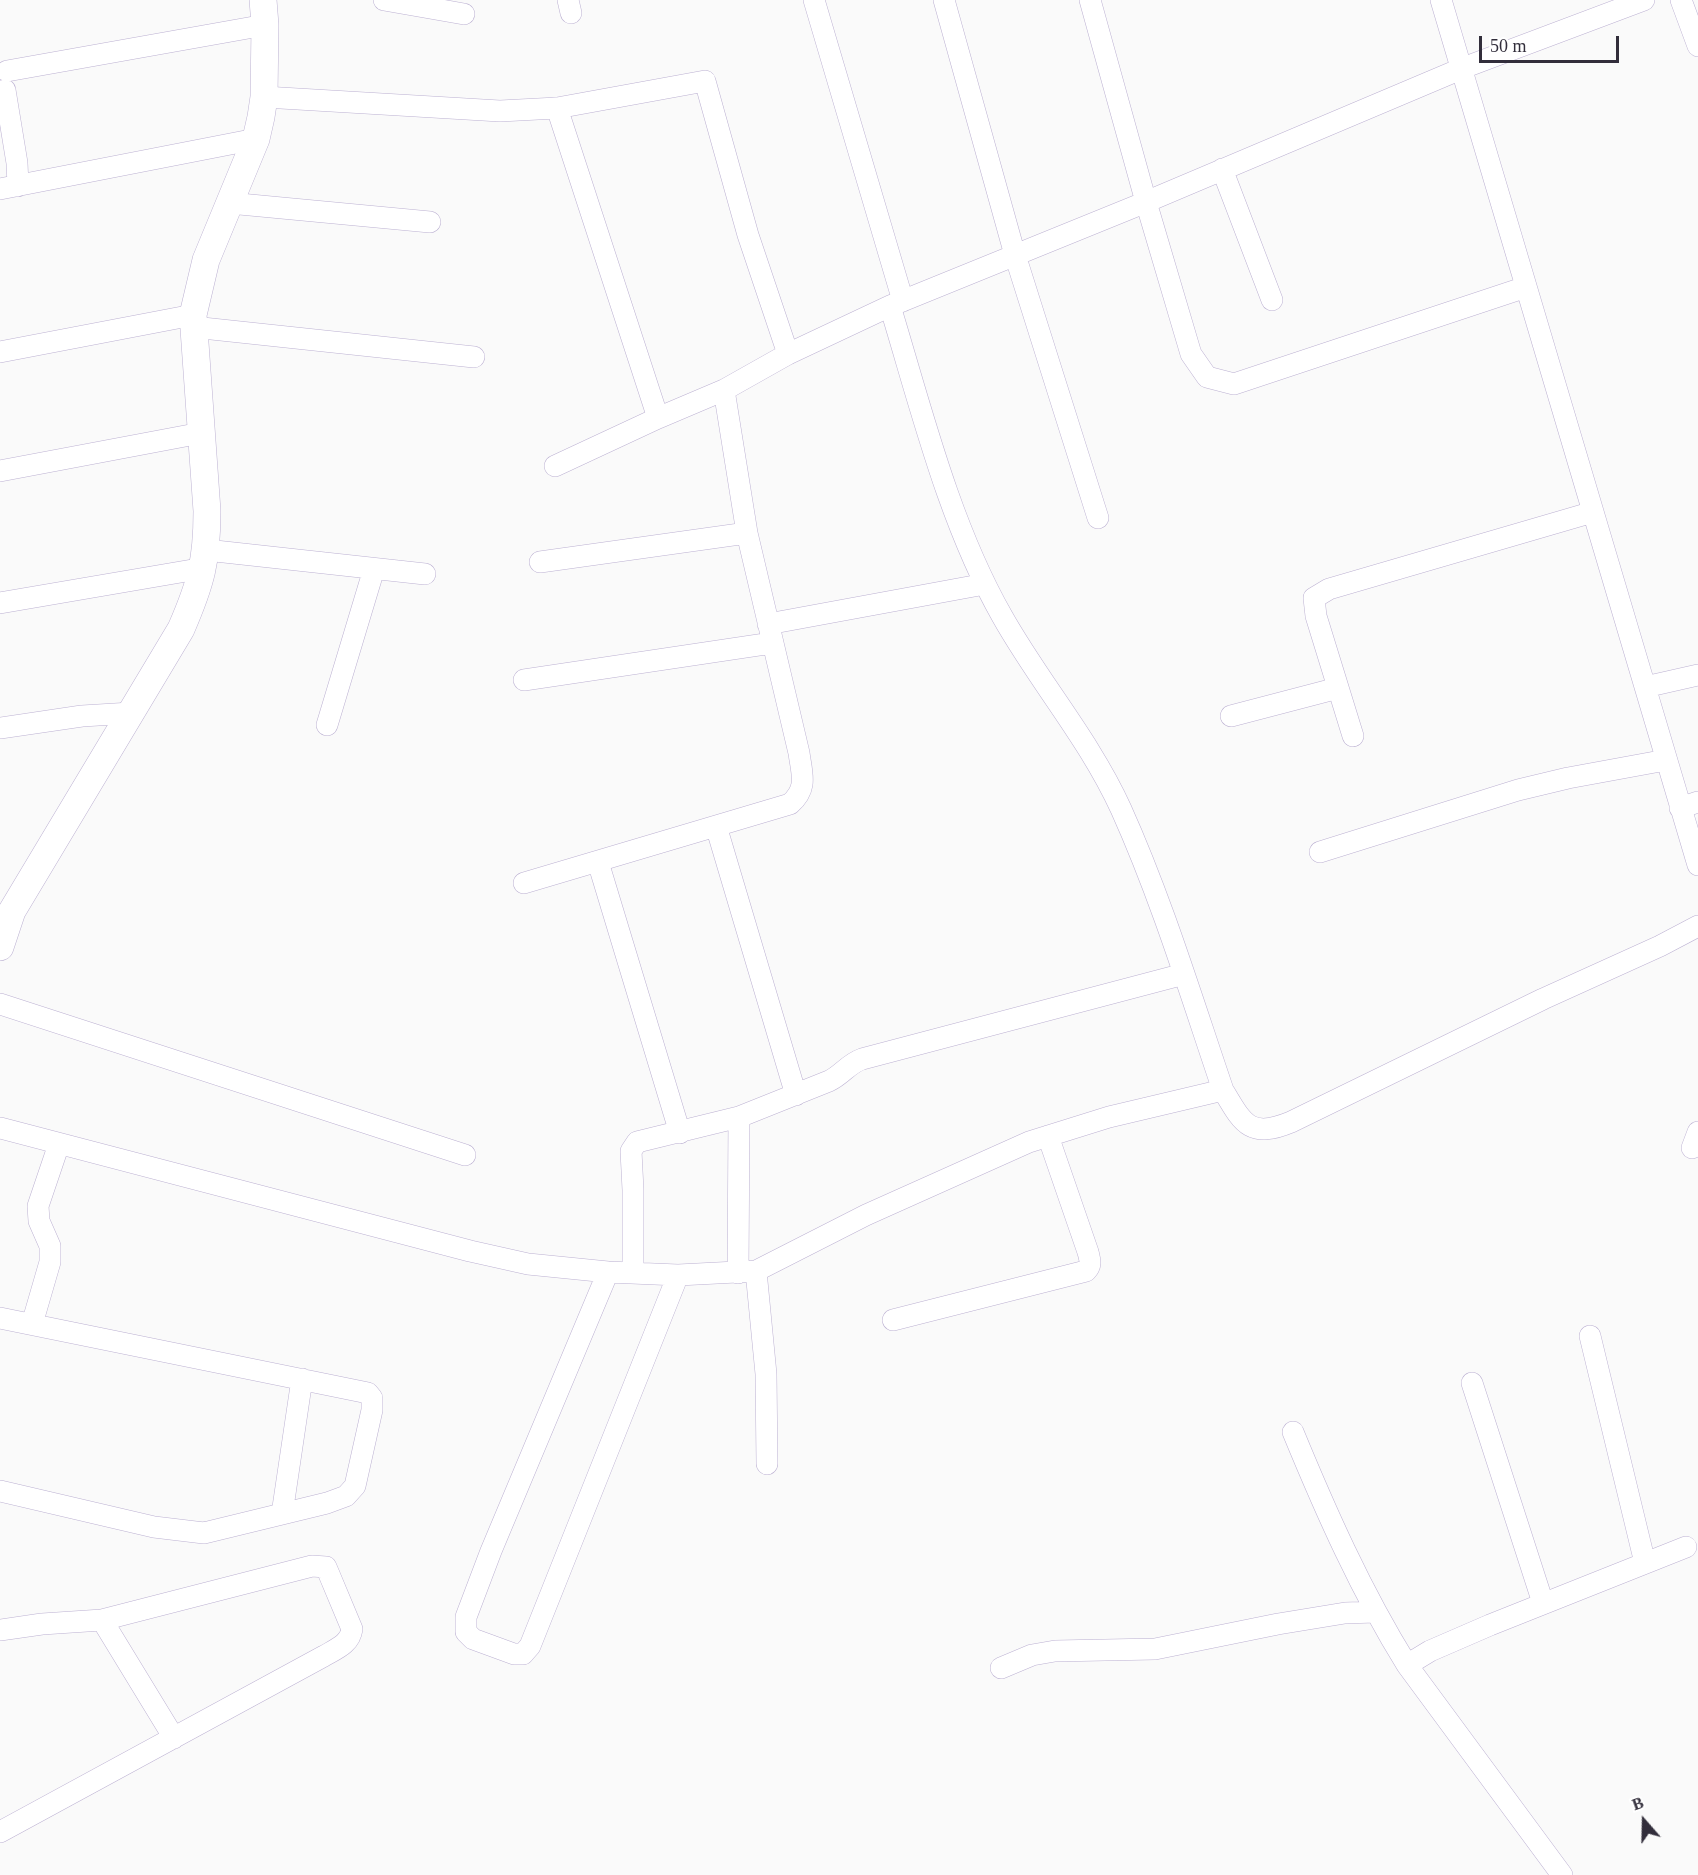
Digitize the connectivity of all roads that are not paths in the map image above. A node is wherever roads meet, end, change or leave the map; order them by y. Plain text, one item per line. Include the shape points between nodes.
1 (384, 0) edge
2 (814, 0) edge
3 (944, 0) edge
4 (1090, 0) edge
5 (1441, 0) edge
6 (1644, 0) edge
7 (1681, 0) edge
8 (264, 13) edge
9 (464, 14) dead end
10 (1698, 46) edge
11 (1463, 68) junction
12 (264, 97) junction
13 (557, 108) junction
14 (256, 139) junction
15 (1222, 169) junction
16 (9, 188) edge
17 (1146, 202) junction
18 (230, 203) junction
19 (430, 222) dead end
20 (1015, 255) junction
21 (1526, 287) junction
22 (1272, 300) dead end
23 (897, 303) junction
24 (193, 321) junction
25 (0, 352) edge
26 (788, 354) junction
27 (474, 357) dead end
28 (724, 390) junction
29 (658, 418) junction
30 (201, 433) junction
31 (555, 466) dead end
32 (0, 471) edge
33 (1593, 512) junction
34 (1098, 518) dead end
35 (747, 532) junction
36 (205, 559) junction
37 (540, 562) dead end
38 (374, 569) junction
39 (425, 574) dead end
40 (985, 584) junction
41 (0, 603) edge
42 (770, 634) junction
43 (1698, 675) edge
44 (524, 680) dead end
45 (1645, 687) junction
46 (1338, 688) junction
47 (131, 713) junction
48 (1231, 716) dead end
49 (327, 725) dead end
50 (0, 728) edge
51 (1353, 736) dead end
52 (1666, 760) junction
53 (1689, 805) edge
54 (717, 826) junction
55 (1320, 852) dead end
56 (598, 862) junction
57 (1698, 865) edge
58 (524, 883) dead end
59 (6, 910) edge
60 (1698, 926) edge
61 (0, 947) edge
62 (1184, 974) junction
63 (0, 1004) edge
64 (1223, 1090) junction
65 (796, 1095) junction
66 (739, 1118) junction
67 (0, 1128) edge
68 (680, 1133) junction
69 (1048, 1136) junction
70 (59, 1144) junction
71 (465, 1155) dead end
72 (608, 1272) junction
73 (633, 1272) junction
74 (747, 1272) junction
75 (678, 1275) junction
76 (0, 1318) edge
77 (893, 1320) dead end
78 (32, 1324) junction
79 (1590, 1336) dead end
80 (302, 1379) junction
81 (1472, 1383) dead end
82 (1293, 1432) dead end
83 (767, 1464) dead end
84 (0, 1491) edge
85 (282, 1514) junction
86 (1686, 1547) dead end
87 (1645, 1563) junction
88 (1542, 1603) junction
89 (1375, 1612) junction
90 (102, 1620) junction
91 (0, 1630) edge
92 (1407, 1665) junction
93 (1001, 1668) dead end
94 (174, 1738) junction
95 (0, 1832) edge
96 (1562, 1875) edge

1 - 9 street
2 - 23 street
3 - 20 street
4 - 17 street
5 - 11 street
6 - 11 street
7 - 10 street
8 - 12 street
8 - 16 street via 6,80 17,163
11 - 15 street
11 - 21 street
12 - 13 street via 465,111
12 - 14 street
13 - 26 street via 705,81 747,235
13 - 29 street
14 - 16 street
14 - 18 street
15 - 17 street
15 - 22 street
17 - 20 street
17 - 21 street via 1191,354 1207,377 1234,384
18 - 19 street
18 - 24 street via 206,260
20 - 23 street
20 - 34 street
21 - 33 street
23 - 26 street
23 - 40 street via 934,449
24 - 25 street
24 - 27 street
24 - 30 street
26 - 28 street
28 - 29 street
28 - 35 street
29 - 31 street
30 - 32 street
30 - 36 street via 207,511
33 - 45 street
33 - 46 street via 1329,590 1314,598
35 - 37 street
35 - 42 street
36 - 38 street
36 - 41 street
36 - 47 street via 181,629
38 - 39 street
38 - 49 street
40 - 42 street
40 - 62 street via 1002,617 1101,769 1121,809
42 - 44 street
42 - 54 street via 803,783 799,796 790,804
43 - 45 street
45 - 52 street
46 - 48 street
46 - 51 street
47 - 50 street
47 - 59 street
52 - 53 street
52 - 55 street via 1518,790
53 - 57 street
54 - 56 street
54 - 65 street
56 - 58 street
56 - 68 street
59 - 61 street
60 - 64 street via 1276,1128 1258,1130 1248,1125
62 - 64 street
62 - 65 street via 862,1059 837,1077
63 - 71 street
64 - 69 street
65 - 66 street
66 - 68 street
66 - 74 street
67 - 70 street
68 - 73 street via 637,1142 632,1147
69 - 74 street
69 - 77 street via 1088,1252 1089,1267
70 - 72 street via 470,1251 528,1264
70 - 78 street via 38,1206 39,1221 50,1246 50,1262
72 - 73 street
72 - 75 street via 466,1617 466,1632 473,1639 514,1654 523,1654 530,1646
73 - 75 street
74 - 75 street
74 - 83 street via 766,1374
76 - 78 street
78 - 80 street
79 - 87 street
80 - 85 street
80 - 85 street via 368,1393 372,1410 356,1486 345,1496 327,1503
81 - 88 street
82 - 89 street
84 - 85 street via 187,1532 204,1533
86 - 87 street
87 - 88 street
88 - 92 street via 1430,1651
89 - 92 street
89 - 93 street via 1289,1622 1155,1649 1055,1651 1032,1655
90 - 91 street
90 - 94 street
90 - 94 street via 312,1566 326,1567 352,1629 347,1642
92 - 96 street
94 - 95 street

